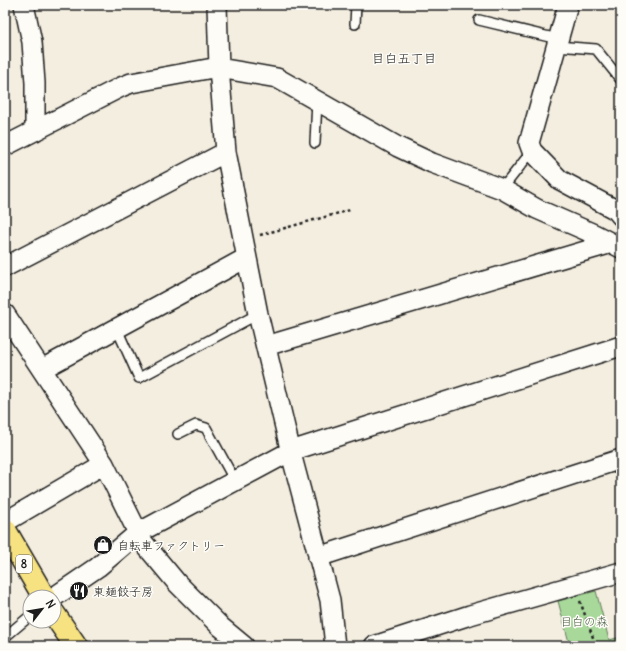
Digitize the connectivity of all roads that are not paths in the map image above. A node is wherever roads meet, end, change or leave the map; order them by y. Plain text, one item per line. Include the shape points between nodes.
1 (24, 5) edge
2 (217, 5) edge
3 (356, 5) edge
4 (568, 5) edge
5 (478, 20) dead end
6 (355, 24) dead end
7 (557, 43) junction
8 (219, 68) junction
9 (621, 80) edge
10 (318, 100) junction
11 (35, 131) junction
12 (314, 143) dead end
13 (5, 146) edge
14 (532, 151) junction
15 (226, 152) junction
16 (502, 189) junction
17 (621, 216) edge
18 (617, 245) edge
19 (245, 249) junction
20 (5, 267) edge
21 (5, 314) edge
22 (258, 314) junction
23 (117, 329) junction
24 (266, 346) junction
25 (621, 346) edge
26 (42, 369) junction
27 (178, 434) dead end
28 (291, 451) junction
29 (621, 459) edge
30 (104, 464) junction
31 (235, 481) junction
32 (5, 522) edge
33 (5, 530) edge
34 (138, 533) junction
35 (318, 557) junction
36 (621, 572) edge
37 (39, 589) edge
38 (62, 592) edge
39 (22, 623) edge
40 (62, 626) edge
41 (5, 637) edge
42 (76, 646) edge
43 (244, 646) edge
44 (335, 646) edge
45 (374, 646) edge

1 - 11 street via 32,42
2 - 8 street
3 - 6 lane
4 - 7 street
5 - 7 lane
7 - 9 lane via 596,49
7 - 14 street via 529,143
8 - 10 street via 277,78
8 - 11 street via 131,83
8 - 15 street
10 - 12 lane
10 - 16 street via 398,147 432,163
11 - 13 street
14 - 16 lane
14 - 17 street via 560,180 616,210
15 - 19 street
15 - 20 street
16 - 18 street via 537,209
18 - 24 street
19 - 22 street
19 - 23 street
21 - 26 street
22 - 23 lane via 140,378
22 - 24 street
23 - 26 street
24 - 28 street
25 - 28 street
26 - 30 street
27 - 31 lane via 196,425 206,428
28 - 31 street
28 - 35 street
29 - 35 street
30 - 32 street
30 - 34 street
31 - 34 street
33 - 37 main road, 8
34 - 38 street via 98,567
34 - 43 street via 177,583
35 - 44 street via 330,600
36 - 45 street via 576,591 470,614
39 - 41 lane
40 - 42 main road

